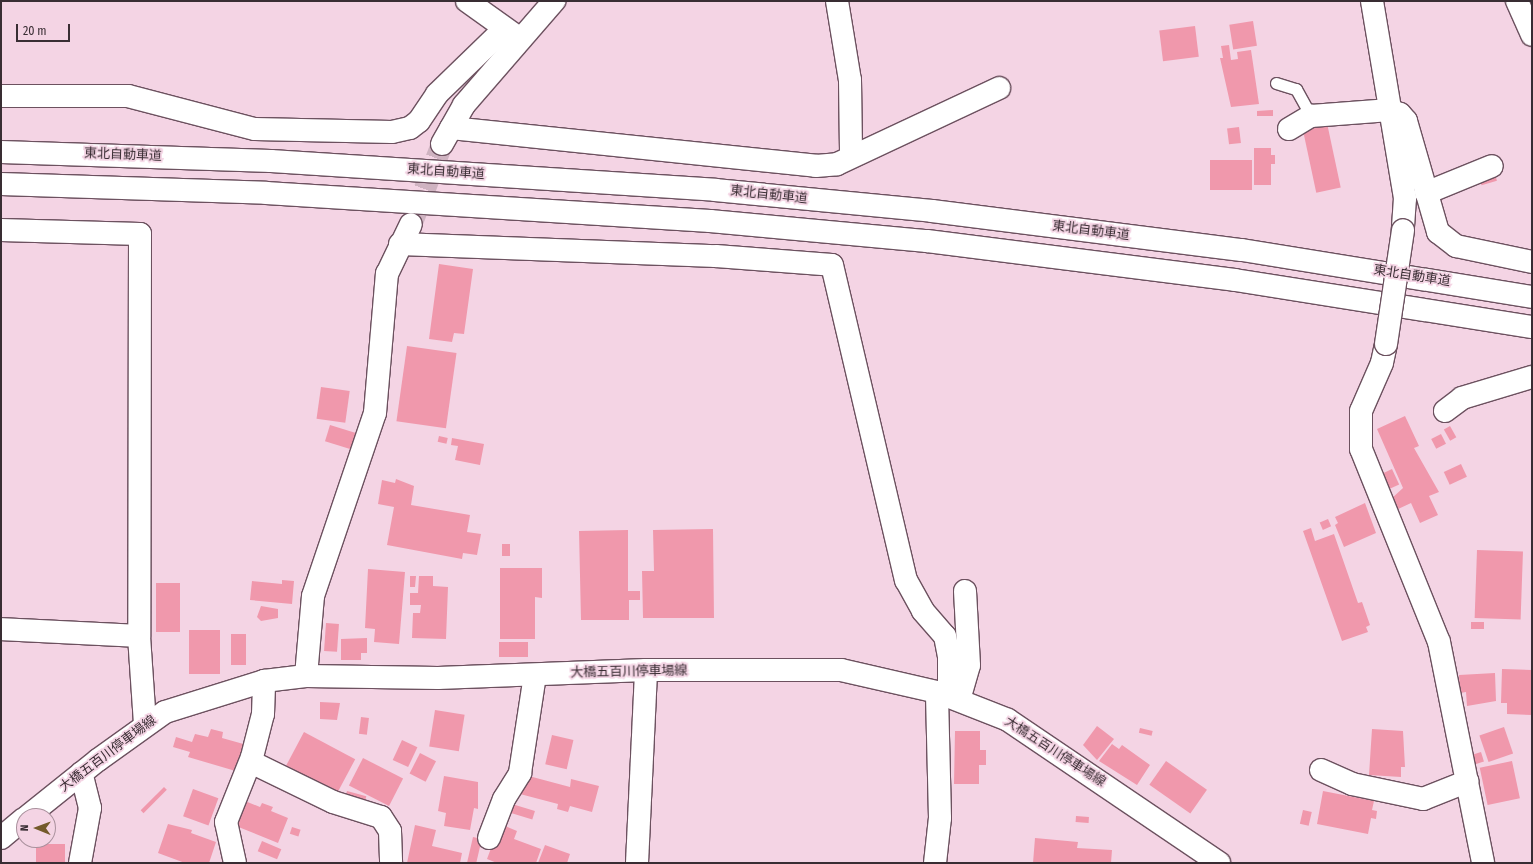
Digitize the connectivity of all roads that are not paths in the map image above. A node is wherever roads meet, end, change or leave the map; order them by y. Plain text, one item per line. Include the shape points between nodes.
1 (467, 1) edge
2 (554, 1) edge
3 (837, 1) edge
4 (1372, 1) edge
5 (1517, 1) edge
6 (513, 34) junction
7 (1532, 35) edge
8 (1397, 53) dead end
9 (1276, 83) dead end
10 (999, 88) dead end
11 (1, 96) edge
12 (1395, 112) junction
13 (1311, 116) junction
14 (1289, 129) dead end
15 (1, 152) edge
16 (851, 155) junction
17 (1492, 166) dead end
18 (1, 184) edge
19 (1426, 193) junction
20 (411, 224) tunnel mouth
21 (1, 230) edge
22 (400, 244) junction
23 (1532, 262) edge
24 (1532, 297) edge
25 (1532, 327) edge
26 (1532, 377) edge
27 (1445, 411) dead end
28 (965, 591) dead end
29 (1, 629) edge
30 (139, 636) junction
31 (646, 670) junction
32 (535, 675) junction
33 (306, 676) junction
34 (264, 681) junction
35 (948, 696) junction
36 (145, 724) junction
37 (251, 762) junction
38 (1321, 770) dead end
39 (81, 773) junction
40 (1468, 781) junction
41 (38, 808) edge
42 (16, 826) edge
43 (1, 838) edge
44 (489, 838) dead end
45 (80, 863) edge
46 (235, 863) edge
47 (391, 863) edge
48 (637, 863) edge
49 (935, 863) edge
50 (1219, 863) edge
51 (1483, 863) edge

1 - 6 main road
2 - 6 main road
3 - 16 main road via 850,80
4 - 12 main road
5 - 7 main road
6 - 11 main road via 437,94 419,121 410,128 392,132 255,129 128,96
6 - 16 main road via 464,105 447,136 816,166 837,164
8 - 12 main road via 1394,65
9 - 13 lane via 1296,90
10 - 16 main road
12 - 13 main road
12 - 19 main road via 1406,121
12 - 40 main road, bridge via 1405,198 1403,230 1382,363 1361,412 1362,449 1439,642
13 - 14 main road
15 - 24 main road, 東北自動車道 via 271,161 723,190 932,211 1242,250
17 - 19 main road
18 - 25 main road via 274,194 710,220 928,241 1235,280
19 - 23 main road via 1438,232 1456,246
20 - 22 main road
21 - 30 main road via 140,234
22 - 33 main road via 387,274 382,306 375,413 313,596
22 - 35 main road via 716,256 832,265 906,580 922,611 945,636 949,657
26 - 27 main road via 1462,398
28 - 35 main road via 969,665
29 - 30 main road
30 - 36 main road
31 - 32 main road, 大橋五百川停車場線
31 - 35 main road, 大橋五百川停車場線 via 841,670
31 - 48 main road
32 - 33 main road, 大橋五百川停車場線
32 - 44 main road via 520,773 504,799
33 - 34 main road, 大橋五百川停車場線
34 - 36 main road, 大橋五百川停車場線 via 191,702
34 - 37 main road via 263,714
35 - 49 main road
35 - 50 main road, 大橋五百川停車場線 via 1008,720 1055,748
36 - 39 main road, 大橋五百川停車場線
37 - 46 main road via 226,822
37 - 47 main road via 333,802 381,817 390,831
38 - 40 main road via 1352,784 1423,799
39 - 41 main road, 大橋五百川停車場線
39 - 45 main road via 90,808
40 - 51 main road
42 - 43 main road

